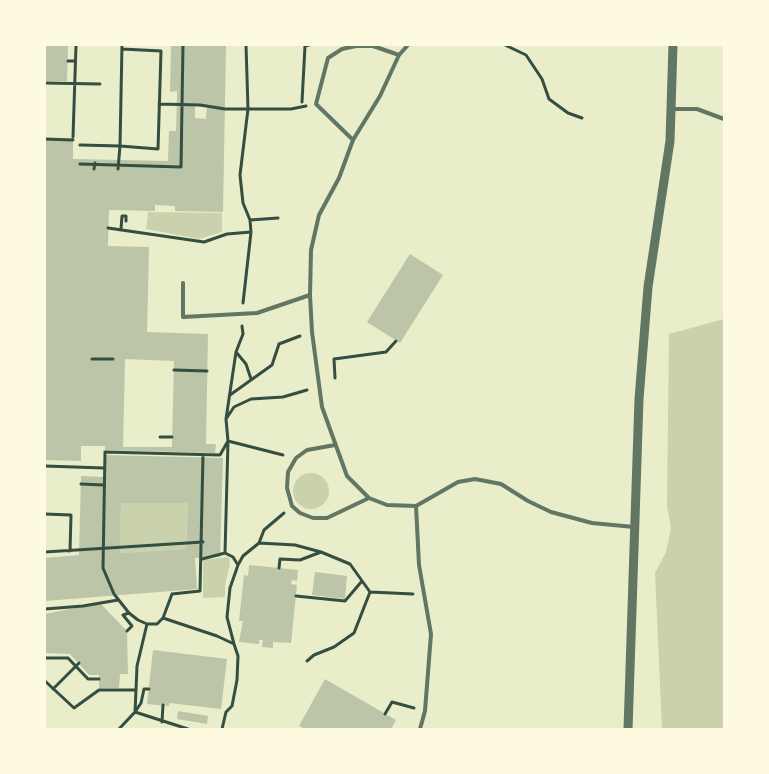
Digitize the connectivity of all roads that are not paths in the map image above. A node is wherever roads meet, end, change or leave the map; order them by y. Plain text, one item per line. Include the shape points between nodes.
1 (408, 45) edge
2 (673, 45) edge
3 (399, 55) junction
4 (672, 109) junction
5 (724, 119) edge
6 (352, 140) junction
7 (183, 283) dead end
8 (310, 295) junction
9 (335, 445) junction
10 (369, 498) junction
11 (416, 506) junction
12 (634, 527) junction
13 (420, 729) edge
14 (628, 729) edge

1 - 3 lane
2 - 4 street
3 - 6 lane via 380,96
3 - 6 lane via 373,46 356,46 342,49 328,58 316,104
4 - 5 lane via 697,110
4 - 12 street via 648,288
6 - 8 lane via 339,178 319,215 311,250
7 - 8 lane via 183,317 257,313
8 - 9 lane via 322,407
9 - 10 lane via 347,476
9 - 10 lane via 308,450 296,458 288,472 287,488 292,506 300,514 327,518
10 - 11 lane via 387,505
11 - 12 lane via 458,482 475,479 501,484 528,502 551,512 592,523
11 - 13 lane via 416,536 431,634 425,711
12 - 14 street

